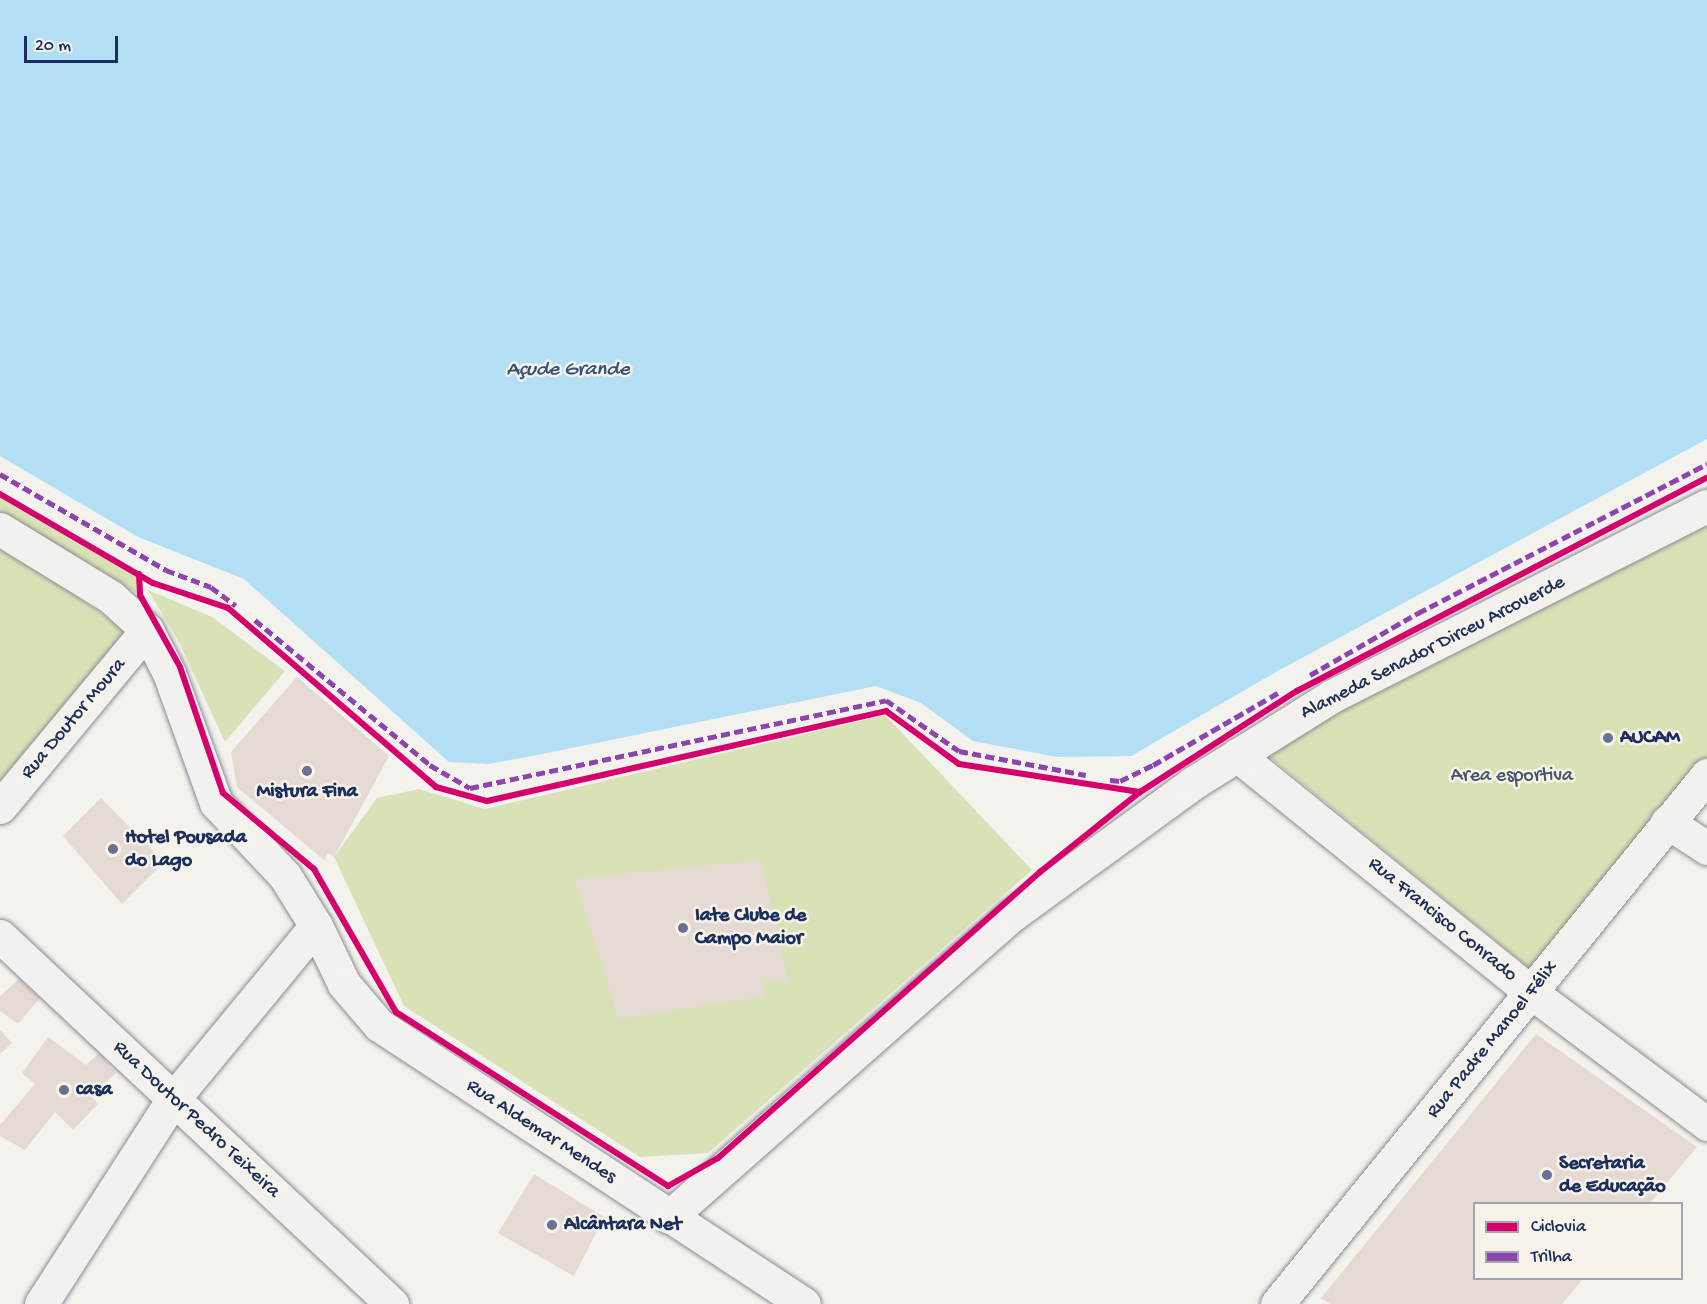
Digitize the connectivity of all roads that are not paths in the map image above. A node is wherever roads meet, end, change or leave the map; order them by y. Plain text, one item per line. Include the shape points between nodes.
1 (1707, 506) edge
2 (0, 529) edge
3 (147, 630) junction
4 (1237, 755) junction
5 (1707, 775) edge
6 (0, 807) edge
7 (1667, 822) junction
8 (1707, 849) edge
9 (316, 926) junction
10 (0, 936) edge
11 (1532, 993) junction
12 (174, 1098) junction
13 (1707, 1124) edge
14 (669, 1217) junction
15 (41, 1304) edge
16 (392, 1304) edge
17 (804, 1304) edge
18 (1277, 1304) edge

1 - 4 street, Alameda Senador Dirceu Arcoverde via 1332,696
2 - 3 street via 111,597
3 - 6 street, Rua Doutor Moura
3 - 9 street, Rua Aldemar Mendes via 169,673 216,803 285,876
4 - 11 street, Rua Francisco Conrado
4 - 14 street, Alameda Senador Dirceu Arcoverde via 1012,915
5 - 7 street, Rua Padre Manoel Félix
7 - 8 street
7 - 11 street, Rua Padre Manoel Félix
9 - 12 street
9 - 14 street, Rua Aldemar Mendes via 344,984 379,1025
10 - 12 street, Rua Doutor Pedro Teixeira
11 - 13 street, Rua Francisco Conrado
11 - 18 street, Rua Padre Manoel Félix
12 - 15 street
12 - 16 street, Rua Doutor Pedro Teixeira
14 - 17 street, Rua Aldemar Mendes

